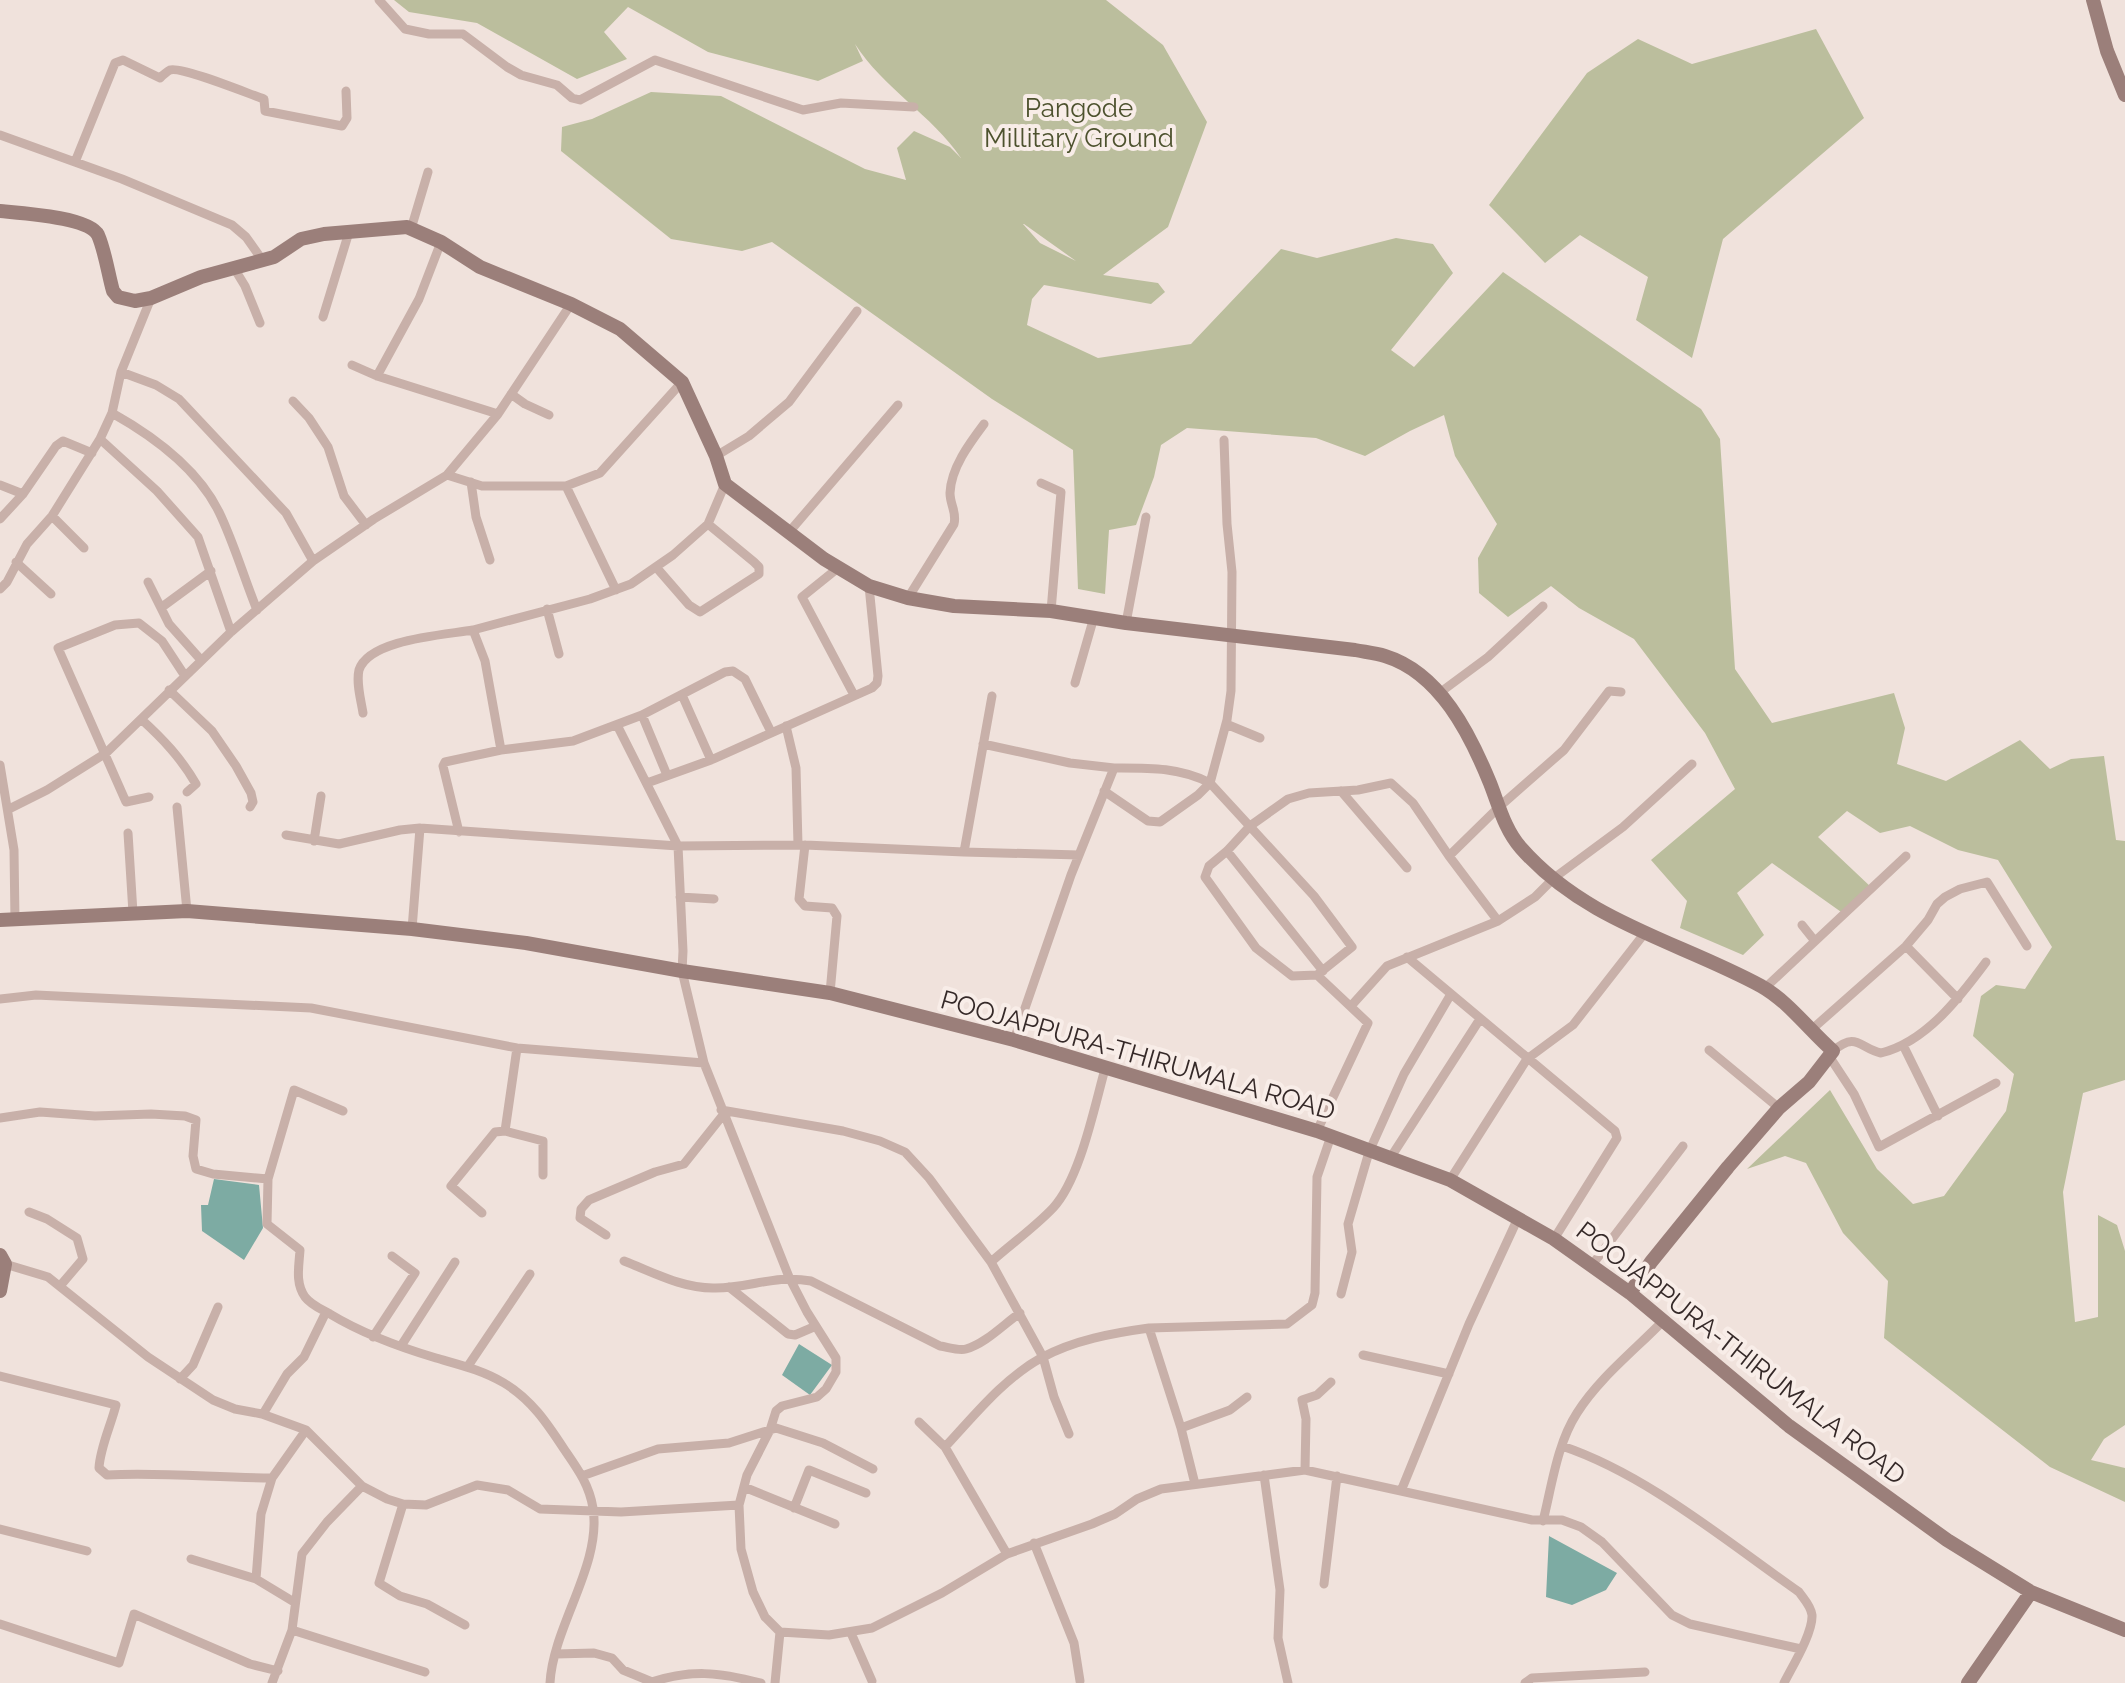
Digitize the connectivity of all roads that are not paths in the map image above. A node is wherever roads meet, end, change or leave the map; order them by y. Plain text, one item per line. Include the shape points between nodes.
1 (379, 0) edge
2 (2093, 0) edge
3 (346, 91) dead end
4 (2125, 95) edge
5 (914, 107) dead end
6 (0, 135) edge
7 (75, 162) junction
8 (428, 172) dead end
9 (0, 211) edge
10 (411, 229) junction
11 (349, 232) junction
12 (441, 242) junction
13 (263, 261) junction
14 (234, 268) junction
15 (151, 298) junction
16 (571, 304) junction
17 (857, 311) dead end
18 (323, 317) dead end
19 (260, 323) dead end
20 (352, 365) dead end
21 (121, 372) junction
22 (377, 376) junction
23 (682, 382) junction
24 (511, 394) junction
25 (293, 401) dead end
26 (898, 405) dead end
27 (112, 413) junction
28 (498, 414) junction
29 (549, 415) dead end
30 (984, 424) dead end
31 (100, 439) junction
32 (1224, 440) dead end
33 (92, 453) junction
34 (716, 456) junction
35 (447, 475) junction
36 (471, 482) junction
37 (1041, 483) dead end
38 (725, 484) junction
39 (0, 485) edge
40 (566, 486) junction
41 (23, 494) junction
42 (52, 516) junction
43 (1146, 517) dead end
44 (0, 519) edge
45 (708, 524) junction
46 (366, 525) junction
47 (790, 531) junction
48 (84, 548) dead end
49 (490, 560) dead end
50 (313, 561) junction
51 (16, 562) junction
52 (656, 567) junction
53 (838, 568) junction
54 (211, 571) junction
55 (148, 582) dead end
56 (869, 586) junction
57 (0, 589) edge
58 (616, 590) junction
59 (51, 594) dead end
60 (908, 598) junction
61 (1543, 606) dead end
62 (162, 607) junction
63 (547, 609) junction
64 (257, 610) junction
65 (1051, 611) junction
66 (1094, 617) junction
67 (1126, 623) junction
68 (473, 630) junction
69 (231, 632) junction
70 (1232, 635) junction
71 (559, 654) dead end
72 (201, 660) junction
73 (185, 676) junction
74 (1075, 683) dead end
75 (169, 690) junction
76 (1621, 692) dead end
77 (1438, 694) junction
78 (682, 695) junction
79 (854, 695) junction
80 (992, 696) dead end
81 (363, 713) dead end
82 (642, 715) junction
83 (141, 719) junction
84 (1226, 724) junction
85 (617, 725) junction
86 (786, 726) junction
87 (771, 732) junction
88 (1260, 738) dead end
89 (983, 744) junction
90 (501, 750) junction
91 (106, 753) junction
92 (711, 760) junction
93 (1692, 764) dead end
94 (0, 765) edge
95 (1114, 768) junction
96 (667, 775) junction
97 (647, 783) junction
98 (1210, 783) junction
99 (1104, 791) junction
100 (1341, 791) junction
101 (187, 792) dead end
102 (321, 796) dead end
103 (149, 797) dead end
104 (177, 807) dead end
105 (250, 807) dead end
106 (1499, 807) junction
107 (9, 809) junction
108 (1250, 826) junction
109 (420, 828) junction
110 (459, 832) junction
111 (128, 833) dead end
112 (286, 835) dead end
113 (314, 841) junction
114 (802, 845) junction
115 (678, 846) junction
116 (1227, 851) junction
117 (964, 852) junction
118 (1079, 855) junction
119 (1449, 856) junction
120 (1906, 856) dead end
121 (1407, 868) dead end
122 (1554, 878) junction
123 (680, 897) junction
124 (714, 899) dead end
125 (187, 911) junction
126 (133, 913) junction
127 (8, 921) edge
128 (1498, 921) junction
129 (1802, 925) dead end
130 (412, 929) junction
131 (1644, 934) junction
132 (1814, 940) junction
133 (1906, 946) junction
134 (2027, 946) dead end
135 (1407, 957) junction
136 (1986, 962) dead end
137 (682, 971) junction
138 (1320, 973) junction
139 (1765, 988) junction
140 (830, 993) junction
141 (1451, 994) junction
142 (0, 999) edge
143 (1958, 999) junction
144 (1351, 1006) junction
145 (1480, 1019) junction
146 (1810, 1031) junction
147 (1014, 1040) junction
148 (1903, 1045) junction
149 (517, 1048) junction
150 (1709, 1050) dead end
151 (1831, 1054) junction
152 (1527, 1059) junction
153 (704, 1063) junction
154 (1105, 1069) junction
155 (1996, 1083) dead end
156 (1779, 1108) junction
157 (343, 1111) dead end
158 (722, 1112) junction
159 (1938, 1116) junction
160 (0, 1118) edge
161 (505, 1131) junction
162 (1324, 1134) junction
163 (1683, 1146) dead end
164 (1369, 1152) junction
165 (1389, 1160) junction
166 (543, 1175) dead end
167 (268, 1179) junction
168 (1450, 1180) junction
169 (29, 1212) dead end
170 (482, 1213) dead end
171 (1518, 1218) junction
172 (606, 1235) dead end
173 (1554, 1239) junction
174 (392, 1256) dead end
175 (2, 1260) edge
176 (624, 1261) dead end
177 (455, 1262) dead end
178 (991, 1262) junction
179 (1592, 1265) junction
180 (530, 1274) dead end
181 (789, 1277) junction
182 (60, 1286) junction
183 (729, 1287) junction
184 (0, 1291) edge
185 (1630, 1293) junction
186 (1341, 1294) dead end
187 (218, 1307) dead end
188 (326, 1312) junction
189 (1020, 1313) junction
190 (1663, 1321) junction
191 (816, 1326) junction
192 (1149, 1328) junction
193 (373, 1337) junction
194 (401, 1346) junction
195 (1363, 1355) dead end
196 (1043, 1357) junction
197 (468, 1366) junction
198 (1449, 1374) junction
199 (0, 1376) edge
200 (180, 1379) junction
201 (1331, 1382) dead end
202 (1247, 1397) dead end
203 (263, 1414) junction
204 (919, 1422) dead end
205 (1181, 1428) junction
206 (306, 1430) junction
207 (770, 1430) junction
208 (1069, 1434) dead end
209 (1562, 1446) junction
210 (945, 1447) junction
211 (873, 1469) dead end
212 (1305, 1470) junction
213 (1264, 1475) junction
214 (582, 1476) junction
215 (1337, 1476) junction
216 (272, 1478) junction
217 (1195, 1484) junction
218 (362, 1486) junction
219 (744, 1487) junction
220 (1401, 1491) junction
221 (866, 1493) dead end
222 (403, 1504) junction
223 (739, 1505) junction
224 (794, 1508) junction
225 (594, 1511) junction
226 (1543, 1521) junction
227 (835, 1524) dead end
228 (0, 1529) edge
229 (1034, 1543) junction
230 (87, 1551) dead end
231 (1007, 1554) junction
232 (191, 1559) dead end
233 (256, 1579) junction
234 (1324, 1584) dead end
235 (2031, 1592) junction
236 (294, 1602) junction
237 (0, 1624) edge
238 (465, 1625) dead end
239 (292, 1630) junction
240 (2125, 1630) edge
241 (780, 1632) junction
242 (851, 1633) junction
243 (1801, 1649) junction
244 (556, 1654) junction
245 (278, 1671) junction
246 (425, 1672) dead end
247 (1645, 1672) dead end
248 (872, 1681) dead end
249 (650, 1682) edge
250 (1079, 1682) edge
251 (272, 1683) edge
252 (550, 1683) edge
253 (761, 1683) edge
254 (775, 1683) edge
255 (1288, 1683) edge
256 (1525, 1683) edge
257 (1784, 1683) edge
258 (1968, 1683) edge

1 - 5 street via 405,29 463,34 507,67 557,85 576,100 655,60 803,110 841,103
2 - 4 street
3 - 7 street via 347,118 342,126 265,111 264,99 185,70 171,70 160,78 123,60 115,63
6 - 7 street
7 - 13 street via 232,225
8 - 10 street
9 - 15 street via 88,226 97,232 118,297
10 - 11 street
10 - 12 street
11 - 13 street via 301,239
11 - 18 street
12 - 16 street via 480,267
12 - 22 street via 419,299
13 - 14 street
14 - 15 street
14 - 19 street
15 - 21 street
16 - 23 street via 620,329
16 - 24 street
17 - 34 street via 789,402
20 - 22 street
21 - 27 street
21 - 50 street via 179,399 286,513
22 - 28 street
23 - 34 street
23 - 40 street via 600,473
24 - 28 street
24 - 29 street
25 - 46 street via 328,447 344,496
26 - 47 street
27 - 31 street
27 - 64 street via 168,451 201,483 218,511
28 - 35 street
30 - 60 street via 957,466 950,491 954,524
31 - 33 street
31 - 54 street via 198,537
32 - 70 street
33 - 41 street via 63,441
33 - 42 street
34 - 38 street
35 - 36 street
35 - 46 street
36 - 40 street
36 - 49 street
37 - 65 street via 1061,492
38 - 45 street
38 - 47 street
39 - 41 street
40 - 58 street
41 - 44 street
42 - 48 street
42 - 51 street
43 - 67 street
45 - 52 street
45 - 52 street via 754,562 759,574 700,612
46 - 50 street
47 - 53 street
50 - 64 street
51 - 57 street
51 - 59 street
52 - 58 street
53 - 56 street
53 - 79 street via 802,597
54 - 62 street
54 - 69 street
55 - 62 street
56 - 60 street
56 - 79 street via 877,683
58 - 63 street
60 - 65 street
61 - 77 street
62 - 72 street via 169,624
63 - 68 street
63 - 71 street
64 - 69 street
65 - 66 street
66 - 67 street
66 - 74 street
67 - 70 street
68 - 81 street via 373,652 358,677
68 - 90 street via 485,661
69 - 72 street
70 - 77 street via 1387,656
70 - 84 street
72 - 73 street
73 - 75 street
73 - 91 street via 162,641 139,623 115,625 58,648
75 - 83 street
75 - 105 street via 220,742 251,793
76 - 106 street via 1609,691 1564,750
77 - 106 street via 1475,747
78 - 82 street
78 - 87 street via 725,672 739,673
78 - 92 street
79 - 86 street
80 - 89 street
82 - 85 street
82 - 96 street
83 - 91 street
83 - 101 street via 184,764 196,784
84 - 88 street
84 - 98 street
85 - 90 street via 573,741
85 - 97 street
86 - 87 street
86 - 114 street via 796,768
87 - 92 street
89 - 95 street
89 - 117 street
90 - 110 street via 445,762
91 - 103 street via 126,802
91 - 107 street
92 - 96 street
93 - 122 street via 1623,827
94 - 107 street
95 - 98 street via 1159,768
95 - 99 street
96 - 97 street
97 - 115 street
98 - 99 street via 1160,822 1148,821
98 - 108 street
99 - 118 street
100 - 108 street via 1288,799
100 - 119 street via 1391,783 1413,803
100 - 121 street
102 - 113 street
104 - 125 street
106 - 119 street
106 - 122 street via 1519,847
107 - 127 street via 14,850
108 - 116 street
108 - 138 street via 1352,947
109 - 110 street
109 - 113 street via 339,844
109 - 130 street
110 - 115 street
111 - 126 street
112 - 113 street
114 - 115 street
114 - 117 street
114 - 140 street via 799,899 805,906 827,906 837,916
115 - 123 street
116 - 138 street
116 - 138 street via 1209,866 1205,877 1246,936 1284,972
117 - 118 street
118 - 147 street
119 - 128 street
120 - 132 street
122 - 128 street
122 - 131 street via 1586,904
123 - 124 street
123 - 137 street
125 - 126 street, POOJAPPURA-THIRUMALA ROAD
125 - 130 street, POOJAPPURA-THIRUMALA ROAD
126 - 127 street, POOJAPPURA-THIRUMALA ROAD
128 - 135 street
129 - 132 street
130 - 137 street, POOJAPPURA-THIRUMALA ROAD
131 - 139 street
131 - 152 street via 1573,1025
132 - 139 street
133 - 134 street via 1945,897 1987,882
133 - 143 street
133 - 146 street
135 - 141 street
135 - 144 street via 1387,966
136 - 143 street
137 - 140 street, POOJAPPURA-THIRUMALA ROAD
137 - 153 street
138 - 144 street
139 - 146 street
140 - 147 street, POOJAPPURA-THIRUMALA ROAD
141 - 145 street
141 - 164 street via 1404,1074
142 - 149 street via 36,995 311,1008
143 - 148 street
144 - 162 street via 1368,1023
145 - 152 street
145 - 165 street
146 - 151 street
147 - 154 street, POOJAPPURA-THIRUMALA ROAD
148 - 151 street via 1881,1053 1855,1041
148 - 159 street
149 - 153 street
149 - 161 street
150 - 156 street
151 - 156 street
151 - 159 street via 1879,1147
152 - 168 street
152 - 173 street via 1607,1123 1617,1138
153 - 158 street
154 - 162 street, POOJAPPURA-THIRUMALA ROAD
154 - 178 street via 1082,1150 1062,1196
155 - 159 street
156 - 185 street
157 - 167 street via 294,1090
158 - 172 street via 684,1164 589,1200 580,1218
158 - 178 street via 843,1131 905,1152
158 - 181 street
160 - 167 street via 40,1112 185,1116 196,1120 196,1169
161 - 166 street via 543,1141
161 - 170 street via 495,1132 451,1186
162 - 164 street, POOJAPPURA-THIRUMALA ROAD
162 - 192 street via 1312,1305 1287,1324
163 - 179 street
164 - 165 street, POOJAPPURA-THIRUMALA ROAD
164 - 186 street via 1348,1224 1352,1252
165 - 168 street, POOJAPPURA-THIRUMALA ROAD
167 - 188 street via 267,1224 300,1250 298,1275 304,1296
168 - 171 street, POOJAPPURA-THIRUMALA ROAD
169 - 182 street via 77,1238 83,1259
171 - 173 street, POOJAPPURA-THIRUMALA ROAD
171 - 198 street
173 - 179 street, POOJAPPURA-THIRUMALA ROAD
174 - 193 street via 415,1273
175 - 182 street
175 - 184 street
176 - 183 street via 687,1286
177 - 194 street
178 - 189 street
179 - 185 street, POOJAPPURA-THIRUMALA ROAD
180 - 197 street
181 - 183 street
181 - 189 street via 811,1281 940,1346 965,1349
181 - 191 street
182 - 200 street
183 - 191 street via 788,1334
185 - 190 street, POOJAPPURA-THIRUMALA ROAD
187 - 200 street via 193,1365
188 - 193 street
188 - 203 street via 304,1357
189 - 196 street
190 - 209 street via 1595,1390 1576,1414
190 - 235 street, POOJAPPURA-THIRUMALA ROAD via 1789,1426 1947,1540
191 - 207 street via 836,1358 836,1372 817,1397 776,1411
192 - 196 street via 1099,1336
192 - 205 street
193 - 194 street
194 - 197 street
195 - 198 street
196 - 208 street
196 - 210 street via 999,1391
197 - 214 street via 527,1398
198 - 220 street
199 - 216 street via 116,1405 100,1458 99,1468 107,1475
200 - 203 street via 213,1400
201 - 212 street via 1302,1400
202 - 205 street via 1230,1410
203 - 206 street
204 - 210 street
205 - 217 street
206 - 216 street
206 - 218 street
207 - 211 street via 823,1443
207 - 214 street via 729,1443 658,1449
207 - 219 street
209 - 226 street
209 - 243 street via 1628,1473 1799,1592 1812,1614
210 - 231 street
212 - 213 street
212 - 215 street
213 - 217 street
213 - 255 street via 1280,1590 1279,1648
214 - 225 street
215 - 220 street
215 - 234 street
216 - 233 street via 261,1514
217 - 229 street via 1161,1489 1115,1514
218 - 222 street
218 - 236 street via 302,1554
219 - 223 street
219 - 224 street
220 - 226 street
221 - 224 street via 809,1470
222 - 225 street via 426,1505 477,1485 508,1490 540,1509
222 - 238 street via 379,1583
223 - 225 street
223 - 241 street via 741,1549 753,1592 765,1617
224 - 227 street
225 - 244 street via 594,1534
226 - 243 street via 1581,1527 1672,1615 1690,1624
228 - 230 street
229 - 231 street
229 - 250 street via 1074,1643
231 - 242 street via 900,1615
232 - 233 street
233 - 236 street
235 - 240 street, POOJAPPURA-THIRUMALA ROAD
235 - 258 street
236 - 239 street
237 - 245 street via 119,1663 134,1614
239 - 245 street
239 - 246 street
241 - 242 street
241 - 254 street
242 - 248 street
243 - 257 street
244 - 249 street via 612,1658 623,1670
244 - 252 street
245 - 251 street
247 - 256 street via 1532,1678
249 - 253 street via 676,1674 719,1673

